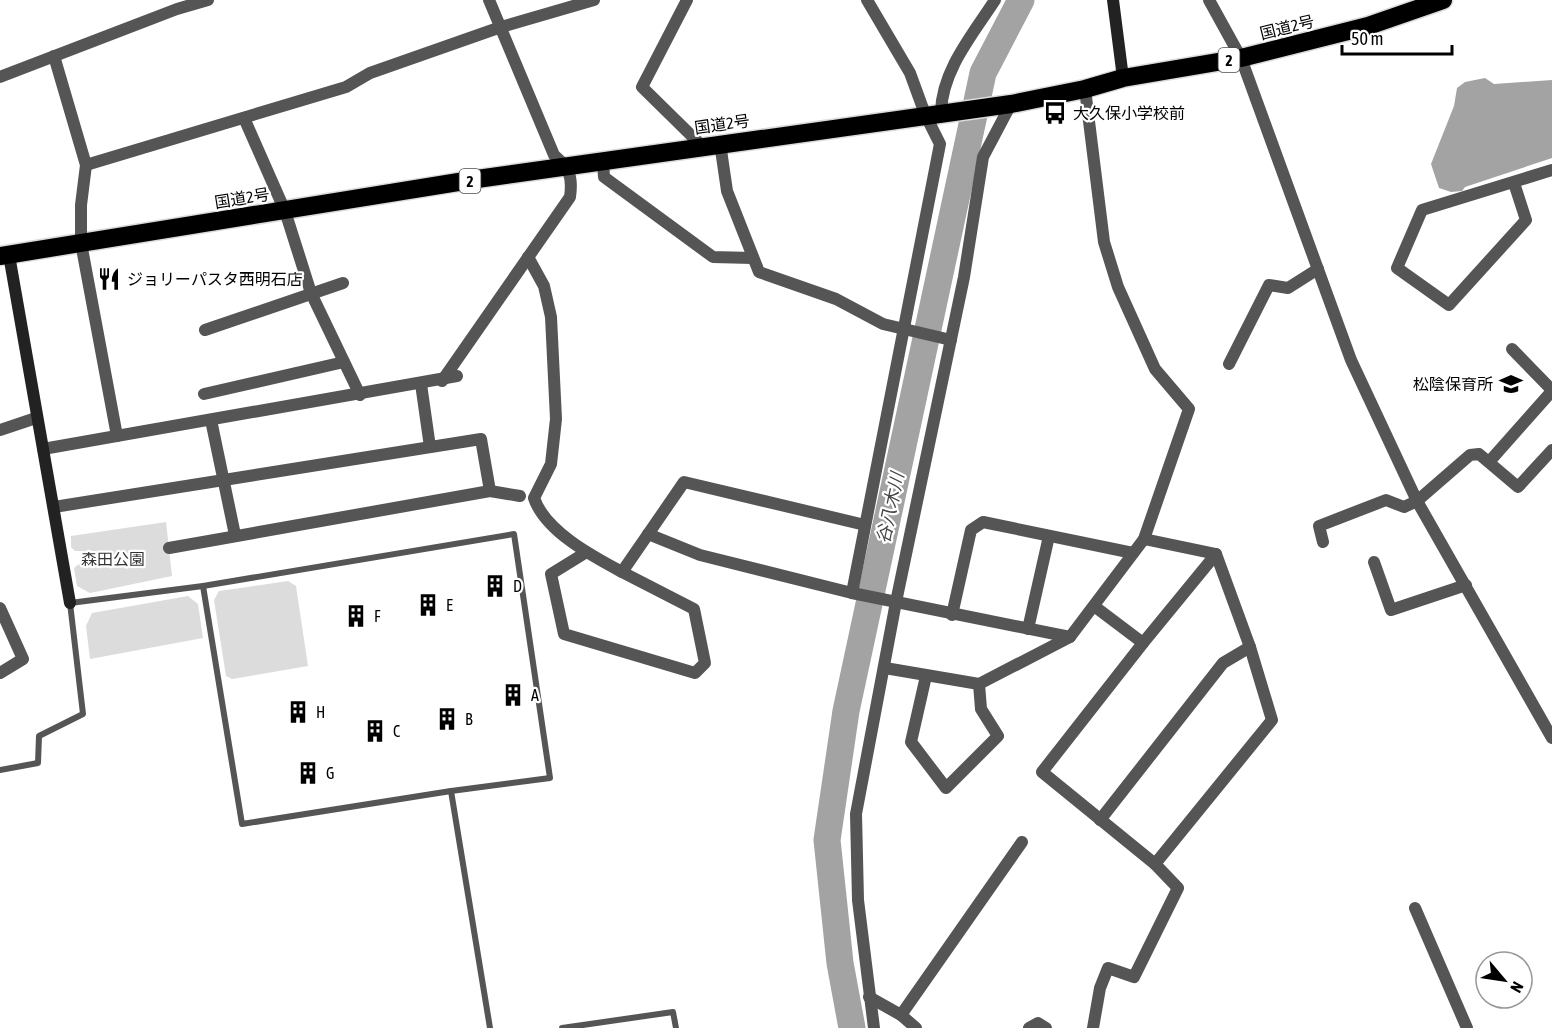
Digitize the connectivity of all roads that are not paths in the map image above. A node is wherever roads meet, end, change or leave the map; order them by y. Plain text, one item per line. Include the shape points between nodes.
1 (208, 0) edge
2 (489, 0) edge
3 (594, 0) edge
4 (687, 0) edge
5 (867, 0) edge
6 (995, 0) edge
7 (1113, 0) edge
8 (1209, 0) edge
9 (1443, 0) edge
10 (176, 4) edge
11 (501, 27) junction
12 (54, 56) junction
13 (1241, 58) junction
14 (0, 76) edge
15 (1123, 78) junction
16 (1085, 89) junction
17 (1011, 104) junction
18 (933, 113) junction
19 (244, 118) junction
20 (720, 143) junction
21 (702, 146) junction
22 (603, 162) junction
23 (86, 165) junction
24 (568, 167) junction
25 (1552, 170) edge
26 (1514, 183) junction
27 (285, 211) junction
28 (81, 243) junction
29 (4, 256) edge
30 (528, 258) junction
31 (752, 258) junction
32 (1318, 269) junction
33 (343, 282) dead end
34 (311, 293) junction
35 (205, 330) dead end
36 (903, 331) junction
37 (951, 340) junction
38 (1512, 349) dead end
39 (344, 362) junction
40 (1229, 364) dead end
41 (457, 376) dead end
42 (442, 381) junction
43 (421, 384) junction
44 (1552, 390) edge
45 (204, 394) dead end
46 (360, 395) junction
47 (36, 418) junction
48 (212, 420) junction
49 (1, 427) edge
50 (117, 436) junction
51 (430, 447) junction
52 (43, 449) junction
53 (1552, 450) edge
54 (1489, 462) junction
55 (223, 479) junction
56 (490, 491) junction
57 (520, 496) dead end
58 (1417, 501) junction
59 (54, 507) junction
60 (865, 525) junction
61 (648, 534) junction
62 (235, 535) junction
63 (1049, 536) junction
64 (1144, 539) junction
65 (1323, 542) dead end
66 (169, 548) dead end
67 (585, 553) junction
68 (1133, 553) junction
69 (1216, 555) junction
70 (1374, 562) dead end
71 (622, 572) junction
72 (1466, 585) junction
73 (203, 586) junction
74 (852, 593) junction
75 (896, 602) junction
76 (70, 603) junction
77 (1094, 606) junction
78 (0, 608) edge
79 (952, 615) junction
80 (1028, 629) junction
81 (1070, 637) junction
82 (1143, 643) junction
83 (1250, 647) junction
84 (885, 668) junction
85 (0, 673) edge
86 (926, 676) junction
87 (979, 684) junction
88 (1552, 738) edge
89 (0, 770) edge
90 (451, 791) junction
91 (1100, 820) junction
92 (1022, 842) dead end
93 (1155, 864) junction
94 (1415, 908) dead end
95 (869, 998) junction
96 (901, 1015) junction
97 (490, 1028) edge
98 (562, 1028) edge
99 (676, 1028) edge
100 (874, 1028) edge
101 (916, 1028) edge
102 (1029, 1028) edge
103 (1046, 1028) edge
104 (1093, 1028) edge
105 (1467, 1028) edge

1 - 10 street
2 - 11 street
3 - 11 street
4 - 21 street via 642,87
5 - 18 street
6 - 18 street via 950,71
7 - 15 street
8 - 13 street
9 - 13 highway, 国道2号 / 2 via 1368,26
10 - 12 street
11 - 19 street via 370,73 346,87
11 - 24 street via 554,154
12 - 14 street
12 - 23 street
13 - 15 highway, 国道2号 / 2
13 - 32 street
15 - 16 highway, 国道2号 / 2
16 - 17 highway, 国道2号 / 2
16 - 64 street via 1104,242 1118,287 1155,369 1189,409
17 - 18 highway, 国道2号 / 2
17 - 37 street via 983,157
18 - 20 highway, 国道2号 / 2
18 - 36 street via 940,144
19 - 23 street
19 - 27 street
20 - 21 highway, 国道2号 / 2
20 - 31 street via 727,191
21 - 22 highway, 国道2号 / 2
22 - 24 highway, 国道2号 / 2
22 - 31 street via 604,177 713,256
23 - 28 street
24 - 27 highway, 国道2号 / 2
24 - 30 street via 572,180 570,197
25 - 26 street
26 - 26 street via 1422,210 1397,268 1449,305 1526,220
27 - 28 highway, 国道2号 / 2
27 - 34 street
28 - 29 highway, 国道2号 / 2
28 - 50 street
29 - 47 street
30 - 42 street
30 - 67 street via 544,286 551,317 556,419 551,464 534,498 539,512
31 - 36 street via 759,272 837,299
32 - 40 street via 1287,288 1269,285
32 - 58 street via 1351,360
33 - 34 street
34 - 35 street
34 - 39 street
36 - 37 street
36 - 60 street
37 - 75 street
38 - 44 street
39 - 45 street
39 - 46 street
41 - 42 street
42 - 43 street
43 - 46 street
43 - 51 street
44 - 54 street
46 - 48 street
47 - 49 street
47 - 52 street
48 - 50 street
48 - 55 street
50 - 52 street
51 - 55 street
51 - 56 street via 481,440
52 - 59 street
53 - 54 street via 1518,487
54 - 58 street via 1479,454 1470,455
55 - 59 street
55 - 62 street
56 - 57 street
56 - 62 street
58 - 65 street via 1404,507 1386,500 1319,526
58 - 72 street
59 - 76 street
60 - 61 street via 684,482
60 - 74 street
61 - 71 street
61 - 74 street via 700,555
62 - 66 street
63 - 68 street
63 - 79 street via 983,522 971,530
63 - 80 street
64 - 68 street
64 - 69 street
67 - 71 street
67 - 71 street via 551,574 564,634 695,673 705,663 694,609
68 - 77 street
69 - 82 street
69 - 83 street
70 - 72 street via 1391,610
72 - 88 street
73 - 76 lane
73 - 90 lane via 242,824
73 - 90 lane via 514,534 550,778
74 - 75 street
75 - 79 street
75 - 84 street
76 - 89 lane via 83,714 39,736 38,763
77 - 81 street
77 - 82 street
78 - 85 street via 23,659
79 - 80 street
80 - 81 street
81 - 87 street
82 - 91 street via 1042,772
83 - 91 street via 1222,663
83 - 93 street via 1272,720
84 - 86 street
84 - 95 street via 856,814 858,900
86 - 87 street
86 - 87 street via 911,742 946,788 998,736 981,709
90 - 97 lane
91 - 93 street
92 - 96 street
93 - 104 street via 1178,888 1134,977 1108,968
94 - 105 street
95 - 96 street
95 - 100 street
96 - 101 street
98 - 99 lane via 673,1012
102 - 103 street via 1038,1023

